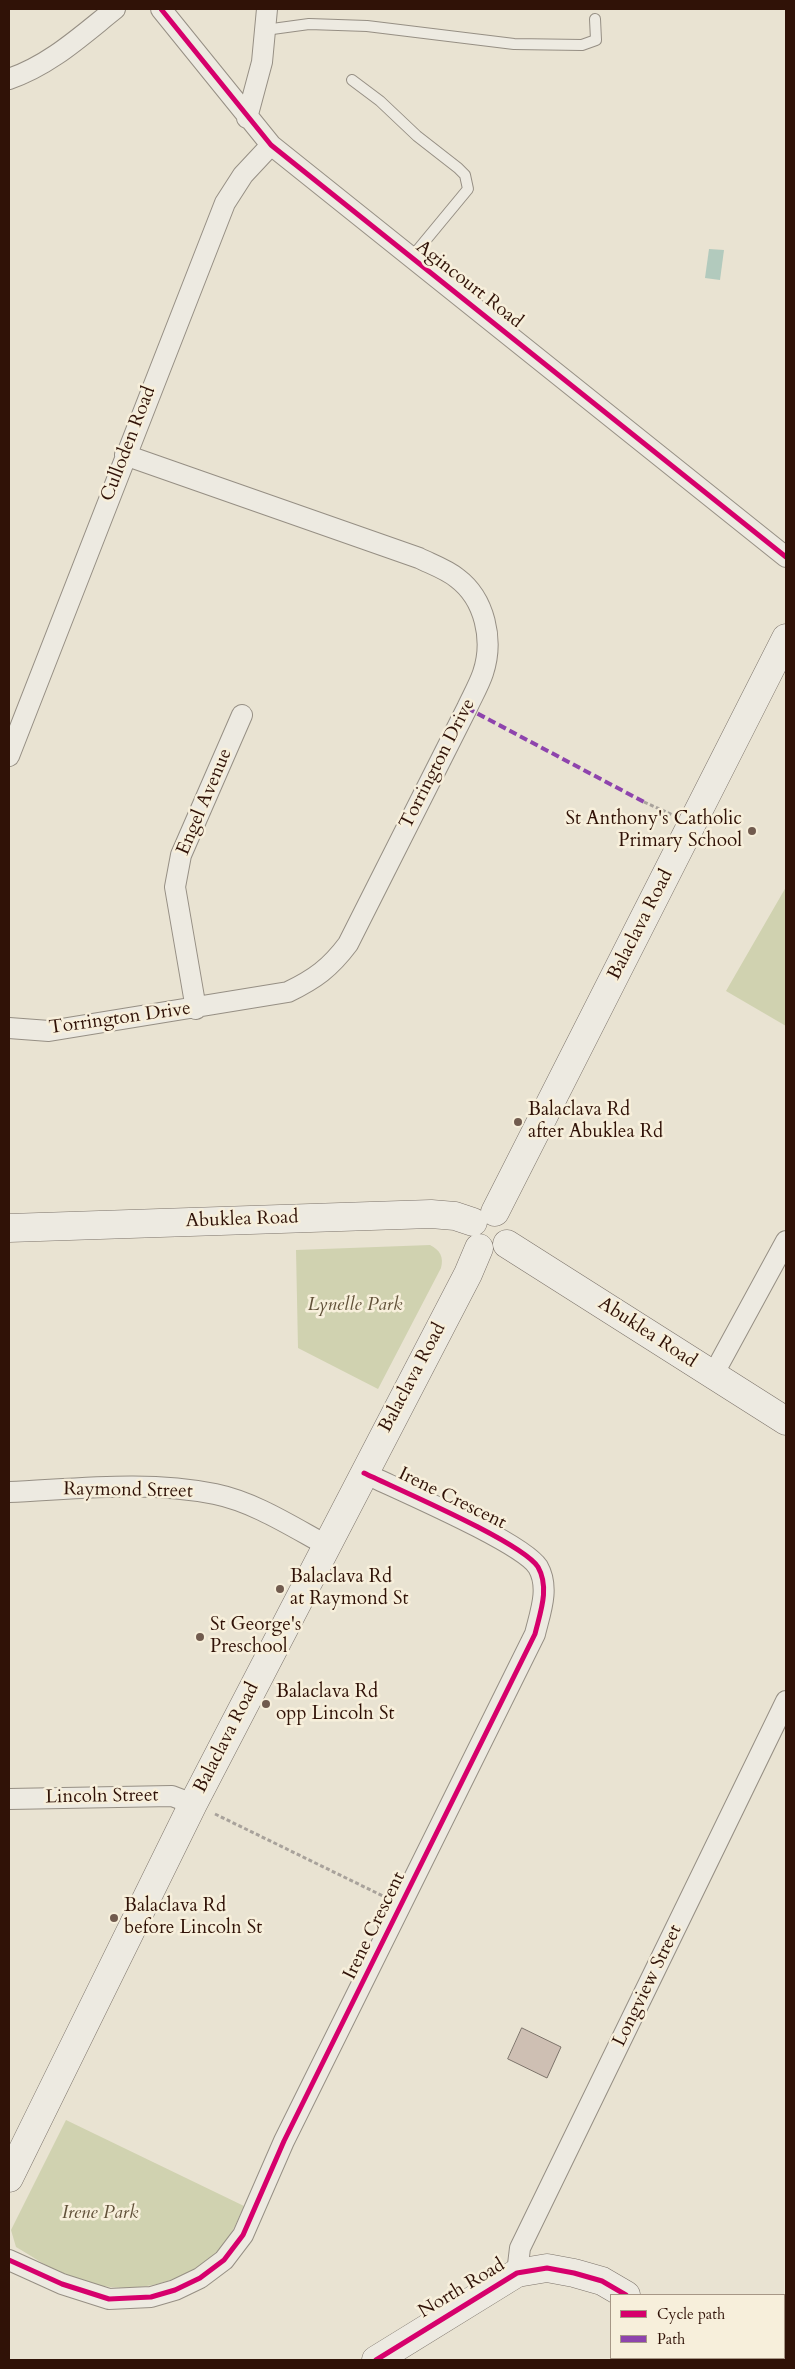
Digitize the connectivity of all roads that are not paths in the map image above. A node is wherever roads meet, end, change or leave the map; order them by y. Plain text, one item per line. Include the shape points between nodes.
1 (115, 9) edge
2 (161, 9) edge
3 (267, 9) edge
4 (595, 19) dead end
5 (265, 30) junction
6 (9, 79) edge
7 (352, 80) dead end
8 (248, 118) junction
9 (271, 145) junction
10 (411, 258) junction
11 (125, 455) junction
12 (786, 557) edge
13 (786, 638) edge
14 (242, 714) dead end
15 (16, 716) edge
16 (9, 756) edge
17 (196, 1009) junction
18 (9, 1028) edge
19 (482, 1227) junction
20 (9, 1228) edge
21 (786, 1241) edge
22 (713, 1375) junction
23 (786, 1421) edge
24 (364, 1473) junction
25 (9, 1492) edge
26 (326, 1545) junction
27 (786, 1702) edge
28 (779, 1734) edge
29 (9, 1799) edge
30 (204, 1809) junction
31 (9, 2178) edge
32 (9, 2260) edge
33 (517, 2273) junction
34 (624, 2294) edge
35 (376, 2360) edge

1 - 6 street via 56,56 31,72
2 - 8 street, Agincourt Road
3 - 5 street
4 - 5 lane via 596,40 582,45 514,44 367,26 309,24
5 - 8 street via 262,62
7 - 10 lane via 458,168 468,184 468,189 454,208
8 - 9 street, Agincourt Road
9 - 10 street, Agincourt Road
9 - 11 street, Culloden Road via 243,175 225,203
10 - 12 street, Agincourt Road
11 - 15 street, Culloden Road
11 - 17 street, Torrington Drive via 443,569 472,594 485,620 489,644 484,672 467,708 348,944 334,963 313,980 288,992
13 - 19 main road, Balaclava Road
14 - 17 street, Engel Avenue via 181,856 175,886
15 - 16 street, Culloden Road
17 - 18 street, Torrington Drive via 49,1031
19 - 20 main road, Abuklea Road via 446,1214 431,1214
19 - 22 main road, Abuklea Road via 490,1252 507,1244
19 - 24 main road, Balaclava Road via 468,1274
21 - 22 street
22 - 23 main road, Abuklea Road
24 - 26 main road, Balaclava Road
24 - 32 street, Irene Crescent via 509,1543 538,1567 545,1595 535,1634 284,2141 243,2235 224,2260 200,2278 175,2290 151,2297 109,2299 62,2284
25 - 26 street, Raymond Street via 138,1487 208,1493 258,1509
26 - 30 main road, Balaclava Road
27 - 28 street, Longview Street
28 - 33 street, Longview Street via 520,2248
29 - 30 street, Lincoln Street via 172,1796
30 - 31 main road, Balaclava Road
33 - 34 main road, North Road via 548,2268 574,2273 602,2281
33 - 35 main road, North Road

